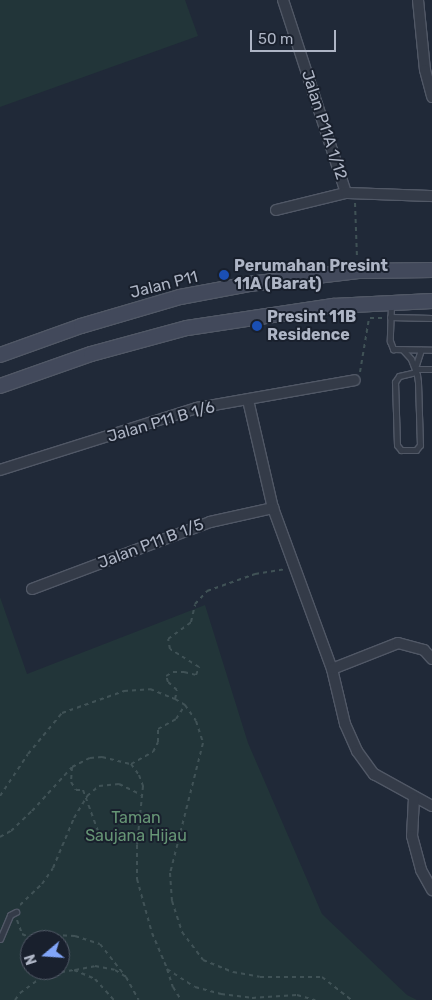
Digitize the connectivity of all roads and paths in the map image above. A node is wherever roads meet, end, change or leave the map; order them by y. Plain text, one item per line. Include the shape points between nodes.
1 (283, 0) edge
2 (418, 0) edge
3 (432, 97) edge
4 (350, 193) junction
5 (432, 196) edge
6 (276, 210) dead end
7 (432, 270) edge
8 (358, 271) junction
9 (432, 301) edge
10 (391, 302) junction
11 (369, 318) dead end
12 (390, 318) junction
13 (432, 318) edge
14 (403, 350) junction
15 (421, 350) junction
16 (432, 350) edge
17 (0, 355) edge
18 (432, 369) edge
19 (415, 371) junction
20 (355, 380) joint
21 (0, 386) edge
22 (248, 400) junction
23 (0, 470) edge
24 (273, 508) junction
25 (294, 567) junction
26 (32, 589) dead end
27 (432, 659) edge
28 (332, 669) junction
29 (175, 698) junction
30 (185, 705) junction
31 (130, 764) junction
32 (72, 766) junction
33 (143, 795) junction
34 (0, 796) edge
35 (87, 796) junction
36 (414, 798) junction
37 (432, 806) edge
38 (98, 831) dead end
39 (0, 837) edge
40 (432, 890) edge
41 (16, 912) junction
42 (0, 939) edge
43 (167, 969) junction
44 (74, 970) junction
45 (126, 978) junction
46 (16, 1000) edge
47 (114, 1000) edge
48 (140, 1000) edge
49 (182, 1000) edge
50 (315, 1000) edge
51 (351, 1000) edge

1 - 4 street, Jalan P11A 1/12
2 - 3 street via 425,70
4 - 5 street
4 - 6 street
4 - 8 path via 357,217
7 - 8 main road, Jalan P11
8 - 17 main road, Jalan P11 via 249,284 180,297 81,326
9 - 10 main road
10 - 12 lane
10 - 21 main road via 333,306 187,328 91,354
11 - 20 path via 362,370
12 - 13 lane
12 - 14 lane via 391,347
14 - 15 lane
14 - 19 lane
15 - 16 lane
15 - 19 lane
18 - 19 lane
19 - 19 lane via 420,445 416,450 401,450 397,445 395,382 399,376
20 - 22 street, Jalan P11 B 1/6
22 - 23 street, Jalan P11 B 1/6 via 197,408
22 - 24 street
24 - 25 street
24 - 26 street, Jalan P11 B 1/5 via 210,522
25 - 28 street
25 - 29 path via 247,577 207,592 195,604 191,622 168,639 170,649 199,667 196,675 173,672 166,676 177,690
27 - 28 street via 424,650 398,643
28 - 36 street via 344,724 357,751 374,774
29 - 30 path
29 - 34 path via 150,689 124,690 62,713 28,754
30 - 31 path via 176,719 158,729 158,742 153,752
30 - 51 path via 196,721 203,743 170,873 172,901 182,932 203,960 233,972 260,977 322,977
31 - 32 path via 102,756
31 - 33 path via 140,775
32 - 35 path via 71,782 76,790 84,790
32 - 39 path via 32,811
33 - 35 path via 119,784 99,786
33 - 43 path via 137,879 152,933
35 - 38 path
35 - 41 path via 53,868
36 - 37 street
36 - 40 street via 412,836 421,870
41 - 42 lane via 10,915
41 - 45 path via 22,934 33,939 75,936 100,944
43 - 49 path
43 - 50 path via 195,987 221,994 252,998 296,994
44 - 45 path via 95,966 115,970
44 - 46 path via 45,975 20,993
44 - 47 path via 96,979
45 - 48 path

